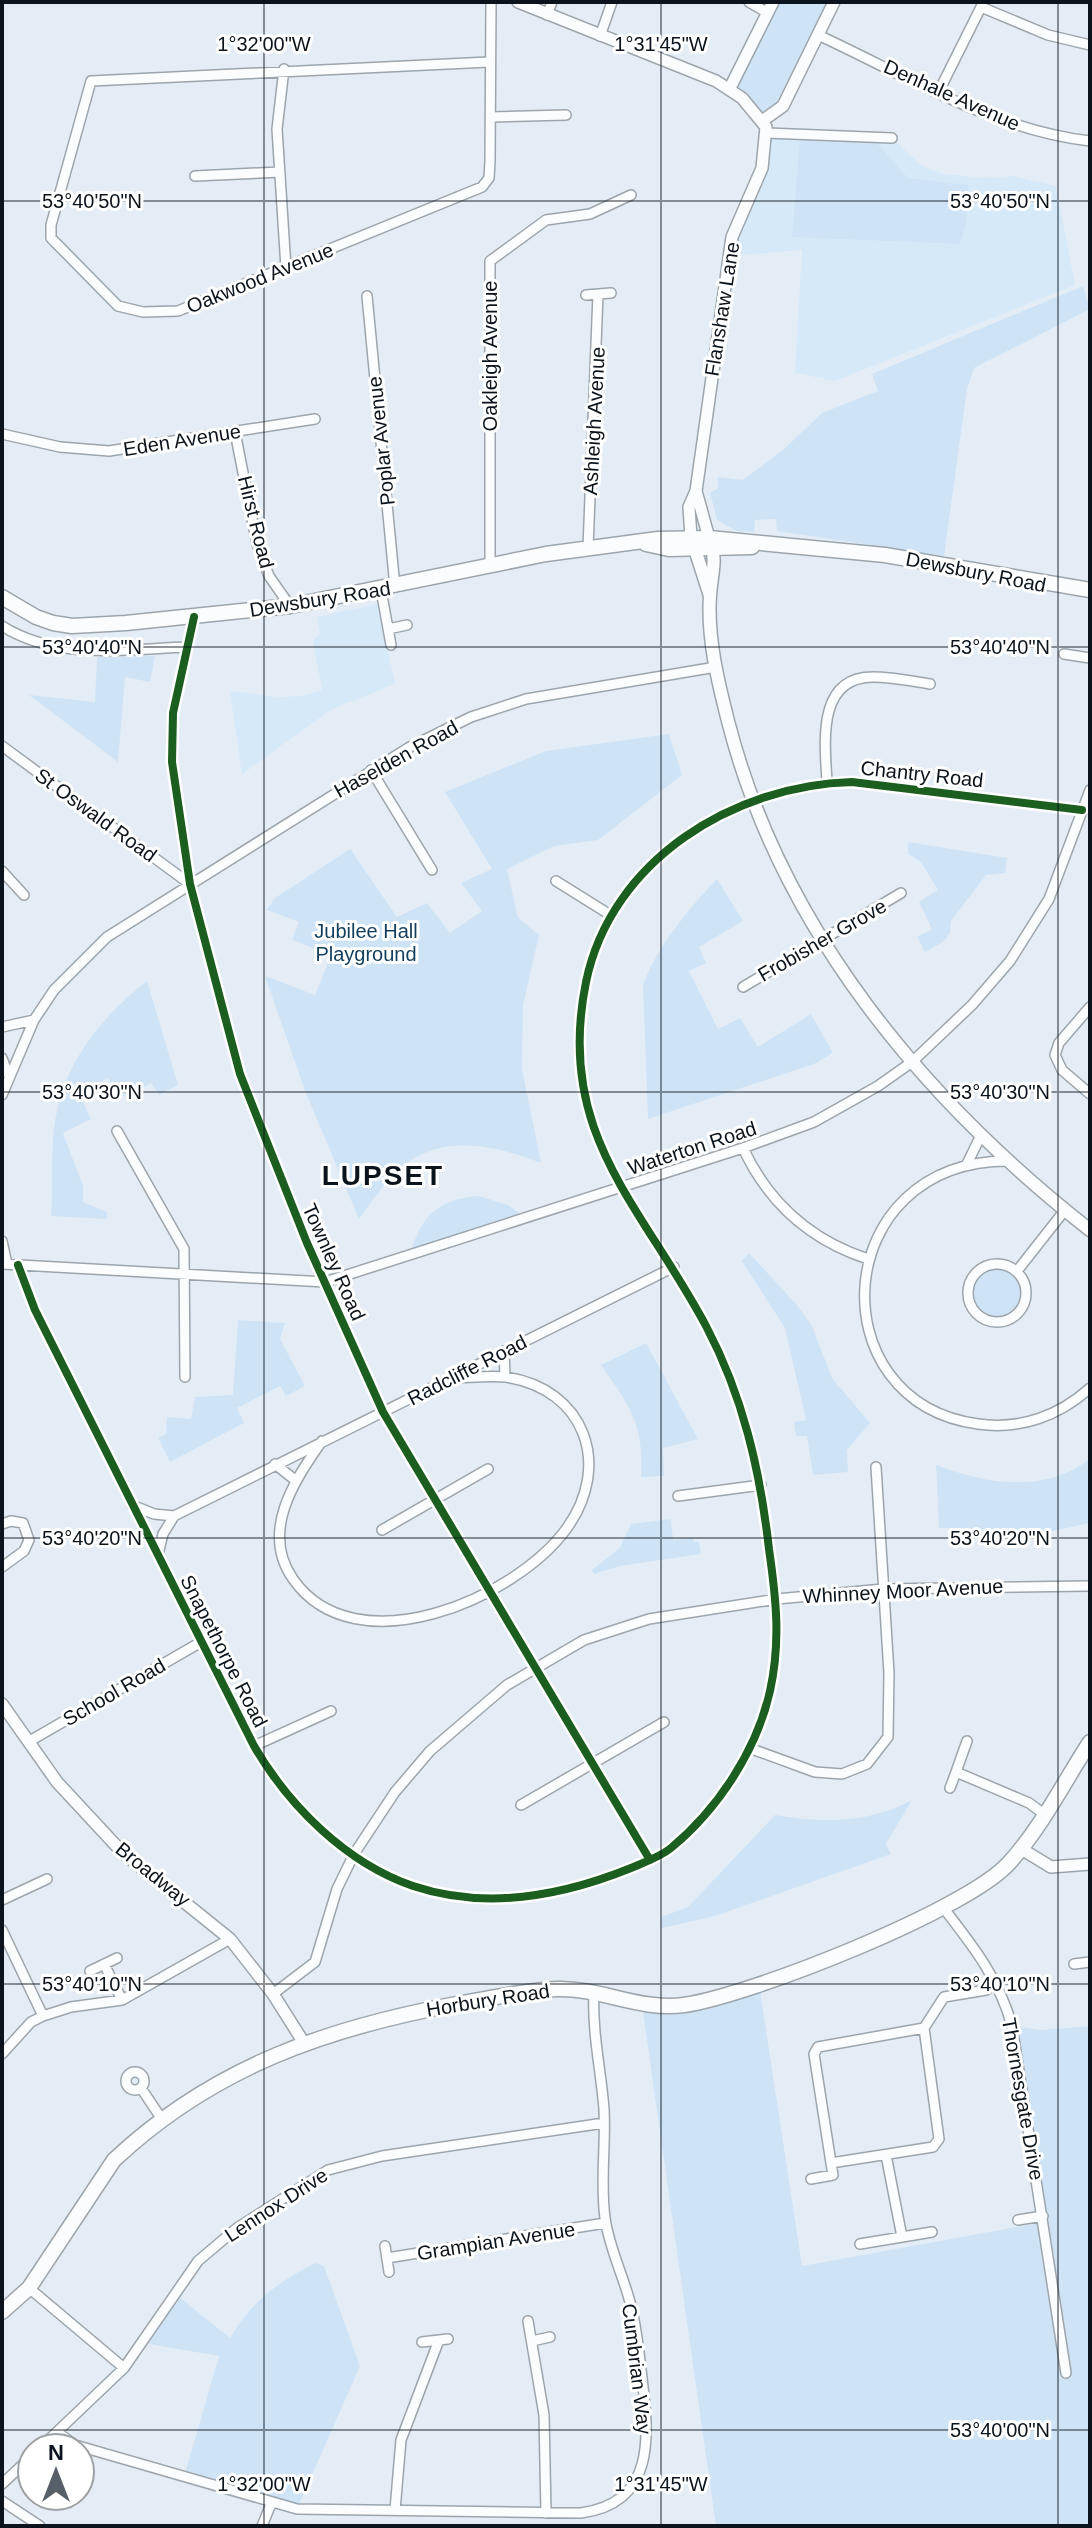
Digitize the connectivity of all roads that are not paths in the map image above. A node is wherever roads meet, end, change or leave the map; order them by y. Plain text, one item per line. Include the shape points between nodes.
1 (491, 2) edge
2 (518, 2) edge
3 (552, 2) edge
4 (612, 2) edge
5 (749, 2) edge
6 (834, 2) edge
7 (982, 4) edge
8 (771, 7) edge
9 (547, 15) junction
10 (818, 35) junction
11 (600, 36) junction
12 (1090, 45) edge
13 (489, 62) junction
14 (284, 69) junction
15 (730, 88) junction
16 (939, 91) junction
17 (566, 115) dead end
18 (491, 117) junction
19 (762, 121) junction
20 (767, 133) junction
21 (892, 138) dead end
22 (1090, 141) edge
23 (280, 172) junction
24 (195, 176) dead end
25 (631, 195) dead end
26 (286, 268) junction
27 (611, 293) dead end
28 (598, 294) junction
29 (586, 295) dead end
30 (367, 296) dead end
31 (315, 419) dead end
32 (235, 432) junction
33 (2, 434) edge
34 (696, 491) junction
35 (711, 543) junction
36 (693, 544) junction
37 (588, 548) junction
38 (490, 564) junction
39 (388, 588) junction
40 (1090, 590) edge
41 (710, 596) junction
42 (2, 597) edge
43 (290, 606) junction
44 (194, 617) junction
45 (407, 625) dead end
46 (2, 626) edge
47 (388, 629) junction
48 (391, 645) dead end
49 (188, 647) junction
50 (1064, 654) dead end
51 (1090, 658) edge
52 (716, 667) junction
53 (930, 684) dead end
54 (2, 746) edge
55 (371, 770) junction
56 (827, 782) junction
57 (1090, 790) edge
58 (754, 800) junction
59 (1082, 810) junction
60 (432, 870) dead end
61 (3, 875) edge
62 (556, 881) dead end
63 (190, 884) junction
64 (901, 893) dead end
65 (24, 895) dead end
66 (612, 916) junction
67 (822, 940) junction
68 (743, 987) dead end
69 (1090, 1007) edge
70 (34, 1020) junction
71 (2, 1027) edge
72 (2, 1058) edge
73 (912, 1062) junction
74 (8, 1074) junction
75 (1090, 1094) edge
76 (2, 1095) edge
77 (117, 1131) dead end
78 (981, 1135) junction
79 (743, 1148) junction
80 (1008, 1161) junction
81 (967, 1164) junction
82 (621, 1188) junction
83 (1065, 1210) junction
84 (1090, 1230) edge
85 (2, 1241) edge
86 (868, 1259) junction
87 (9, 1264) edge
88 (674, 1267) junction
89 (1017, 1271) junction
90 (187, 1275) junction
91 (325, 1282) junction
92 (504, 1351) junction
93 (185, 1377) dead end
94 (505, 1377) junction
95 (451, 1378) junction
96 (1090, 1388) edge
97 (383, 1412) junction
98 (322, 1441) junction
99 (275, 1464) junction
100 (876, 1467) dead end
101 (488, 1469) dead end
102 (295, 1480) junction
103 (761, 1485) junction
104 (678, 1496) dead end
105 (435, 1500) junction
106 (132, 1505) junction
107 (174, 1516) junction
108 (2, 1524) edge
109 (382, 1530) dead end
110 (158, 1554) junction
111 (2, 1567) edge
112 (1090, 1586) edge
113 (883, 1589) junction
114 (490, 1590) junction
115 (777, 1599) junction
116 (201, 1642) junction
117 (536, 1667) junction
118 (2, 1704) edge
119 (331, 1711) dead end
120 (664, 1722) dead end
121 (967, 1741) dead end
122 (28, 1742) junction
123 (1090, 1742) edge
124 (254, 1746) junction
125 (749, 1748) junction
126 (592, 1764) junction
127 (956, 1772) junction
128 (950, 1788) dead end
129 (521, 1805) dead end
130 (1044, 1814) junction
131 (1020, 1848) junction
132 (354, 1854) junction
133 (650, 1860) junction
134 (1090, 1864) edge
135 (47, 1879) dead end
136 (8, 1882) dead end
137 (14, 1894) junction
138 (2, 1900) edge
139 (942, 1906) junction
140 (2, 1930) edge
141 (230, 1939) junction
142 (117, 1958) dead end
143 (1090, 1962) edge
144 (104, 1964) junction
145 (1074, 1964) dead end
146 (90, 1971) dead end
147 (996, 1983) junction
148 (594, 1993) junction
149 (273, 1994) junction
150 (122, 2000) junction
151 (43, 2016) junction
152 (924, 2028) junction
153 (304, 2043) junction
154 (2, 2054) edge
155 (141, 2088) dead end
156 (163, 2121) junction
157 (604, 2123) junction
158 (886, 2155) junction
159 (831, 2163) junction
160 (811, 2179) dead end
161 (1043, 2216) junction
162 (1018, 2220) dead end
163 (605, 2223) junction
164 (932, 2232) dead end
165 (902, 2237) junction
166 (860, 2244) dead end
167 (385, 2246) dead end
168 (387, 2258) junction
169 (389, 2272) dead end
170 (29, 2288) junction
171 (2, 2312) edge
172 (528, 2321) dead end
173 (550, 2337) dead end
174 (532, 2341) junction
175 (422, 2342) dead end
176 (124, 2368) junction
177 (1066, 2373) dead end
178 (57, 2432) edge
179 (96, 2451) edge
180 (2, 2501) edge
181 (271, 2504) junction
182 (395, 2510) junction
183 (546, 2513) junction
184 (40, 2526) edge
185 (262, 2526) edge

1 - 13 street, Oakwood Avenue
2 - 9 street
3 - 9 street
4 - 11 street
5 - 8 street
6 - 10 street
7 - 12 street via 1048,35
7 - 16 street
8 - 15 street
9 - 11 street
10 - 16 street, Denhale Avenue
10 - 19 street via 783,106
11 - 15 street
13 - 14 street
13 - 18 street, Oakwood Avenue
14 - 23 street via 277,129
14 - 26 street, Oakwood Avenue via 91,81 50,234 112,302 131,311 178,311
15 - 19 street
16 - 22 street, Denhale Avenue via 1023,128
17 - 18 street
18 - 26 street, Oakwood Avenue via 487,183
19 - 20 street
20 - 21 street
20 - 34 street, Flanshaw Lane via 762,168 732,237
23 - 24 street
23 - 26 street
25 - 38 street, Oakleigh Avenue via 590,214 546,220 490,261
27 - 28 street
28 - 29 street
28 - 37 street, Ashleigh Avenue
30 - 39 street, Poplar Avenue
31 - 32 street, Eden Avenue
32 - 33 street, Eden Avenue via 109,451
32 - 43 street, Hirst Road via 257,544 269,576
34 - 35 street, Flanshaw Lane
34 - 36 street, Flanshaw Lane via 689,507
35 - 36 highway, Dewsbury Road
35 - 40 highway, Dewsbury Road via 885,555
35 - 41 main road
36 - 37 highway, Dewsbury Road
36 - 41 main road
37 - 38 highway, Dewsbury Road
38 - 39 highway, Dewsbury Road
39 - 43 highway, Dewsbury Road
39 - 47 street, Poplar Avenue
41 - 52 main road
42 - 44 highway, Dewsbury Road via 36,617 72,626
43 - 44 highway, Dewsbury Road
44 - 49 street, Townley Road
45 - 47 street
46 - 49 street via 63,649
47 - 48 street, Poplar Avenue
49 - 63 street, Townley Road via 171,742
50 - 51 street
52 - 55 street, Haselden Road via 526,699 471,717
52 - 58 main road
53 - 56 street via 871,677 842,689 824,725
54 - 63 street, St Oswald Road
55 - 60 street
55 - 63 street, Haselden Road
56 - 58 street, Chantry Road
56 - 59 street, Chantry Road
57 - 59 street, Waterton Road
58 - 66 street, Chantry Road via 692,830 664,852
58 - 67 main road
59 - 73 street, Waterton Road via 1049,899 1010,961
61 - 65 street
62 - 66 street
63 - 70 street, Haselden Road via 107,937 63,980
63 - 91 street, Townley Road via 240,1074
64 - 67 street, Frobisher Grove
66 - 82 street, Chantry Road via 588,975 579,1049 586,1112
67 - 68 street, Frobisher Grove
67 - 73 main road
69 - 75 street via 1055,1055 1062,1070
70 - 71 street
70 - 74 street, Haselden Road
72 - 74 street
73 - 78 main road
73 - 79 street, Waterton Road via 844,1107
74 - 76 street, Haselden Road
77 - 90 street via 184,1249
78 - 80 main road
78 - 81 street
79 - 82 street, Waterton Road
79 - 86 street via 764,1186 793,1218 821,1239
80 - 81 street
80 - 83 main road
81 - 86 street via 944,1171 904,1197 876,1236
82 - 88 street, Chantry Road
82 - 91 street, Waterton Road
83 - 84 main road
83 - 89 street
85 - 87 street, Snapethorpe Road
86 - 96 street via 864,1301 873,1343 896,1380 929,1407 969,1423 1012,1425 1053,1414
87 - 90 street, Waterton Road
87 - 106 street, Snapethorpe Road
88 - 92 street, Radcliffe Road
88 - 103 street, Chantry Road via 733,1385
89 - 89 street via 994,1263 973,1275 967,1299 972,1310 993,1322 1017,1315 1027,1293
90 - 91 street, Waterton Road
90 - 93 street
91 - 97 street, Townley Road
92 - 94 street
92 - 95 street, Radcliffe Road
94 - 95 street
94 - 114 street via 537,1386 573,1414 586,1442 589,1477 565,1530 539,1556
95 - 97 street, Radcliffe Road
97 - 98 street, Radcliffe Road
97 - 105 street, Townley Road
98 - 99 street, Radcliffe Road
98 - 102 street
99 - 102 street
99 - 107 street, Radcliffe Road
100 - 113 street
101 - 105 street
102 - 114 street via 279,1533 281,1555 295,1582 318,1606 336,1615 389,1622 441,1612
103 - 104 street
103 - 115 street, Chantry Road
105 - 109 street
105 - 114 street, Townley Road
106 - 107 street
106 - 110 street, Snapethorpe Road
107 - 110 street
108 - 111 street via 23,1523 29,1540 24,1551
110 - 116 street, Snapethorpe Road
112 - 113 street, Whinney Moor Avenue
113 - 115 street, Whinney Moor Avenue
113 - 125 street via 891,1722 880,1751 854,1771 831,1774
114 - 117 street, Townley Road
115 - 117 street, Whinney Moor Avenue via 649,1619 584,1640
115 - 125 street, Chantry Road via 776,1663
116 - 122 street, School Road
116 - 124 street, Snapethorpe Road
117 - 126 street, Townley Road
117 - 132 street, Whinney Moor Avenue via 477,1708 430,1751
118 - 122 street, Broadway
119 - 124 street
120 - 126 street
121 - 127 street
122 - 141 street, Broadway via 122,1852
123 - 130 highway, Horbury Road
124 - 132 street, Snapethorpe Road via 301,1812
125 - 133 street, Snapethorpe Road via 717,1800 671,1848
126 - 129 street
126 - 133 street, Townley Road
127 - 128 street
127 - 130 street
130 - 131 highway, Horbury Road
131 - 134 street via 1051,1867
131 - 139 highway, Horbury Road via 996,1875
132 - 133 street, Snapethorpe Road via 409,1884 490,1898 558,1891
132 - 149 street, Whinney Moor Avenue via 337,1889 315,1962
135 - 137 street
136 - 137 street
137 - 138 street
139 - 147 street, Thornesgate Drive via 988,1964
139 - 148 highway, Horbury Road via 848,1951 698,2002 648,2005
140 - 151 street
141 - 149 street, Broadway
141 - 150 street
142 - 144 street
143 - 145 street
144 - 146 street
144 - 150 street
147 - 152 street via 986,1990 944,1997
147 - 161 street, Thornesgate Drive via 1012,2026
148 - 153 highway, Horbury Road via 530,1991 404,2014
148 - 157 street, Cumbrian Way
149 - 153 street, Broadway
150 - 151 street
151 - 154 street
152 - 158 street via 939,2139 933,2147
152 - 159 street via 818,2047 814,2054
153 - 156 highway, Horbury Road via 248,2065
155 - 156 street
156 - 170 highway, Horbury Road via 132,2143 98,2179
157 - 163 street, Cumbrian Way
157 - 176 street, Lennox Drive via 382,2156 328,2170 237,2228 198,2261
158 - 159 street
158 - 165 street
159 - 160 street via 833,2175
161 - 162 street
161 - 177 street, Thornesgate Drive
163 - 168 street, Grampian Avenue
163 - 183 street, Cumbrian Way via 631,2307 646,2409 645,2460 630,2489 607,2506
164 - 165 street
165 - 166 street
167 - 168 street, Grampian Avenue
168 - 169 street, Grampian Avenue
170 - 171 highway, Horbury Road
170 - 176 street
172 - 174 street
173 - 174 street
174 - 183 street via 544,2415
175 - 182 street via 443,2340 401,2440
176 - 178 street, Lennox Drive
179 - 181 street, Cumbrian Way
180 - 184 street
181 - 182 street, Cumbrian Way
181 - 185 street
182 - 183 street, Cumbrian Way

